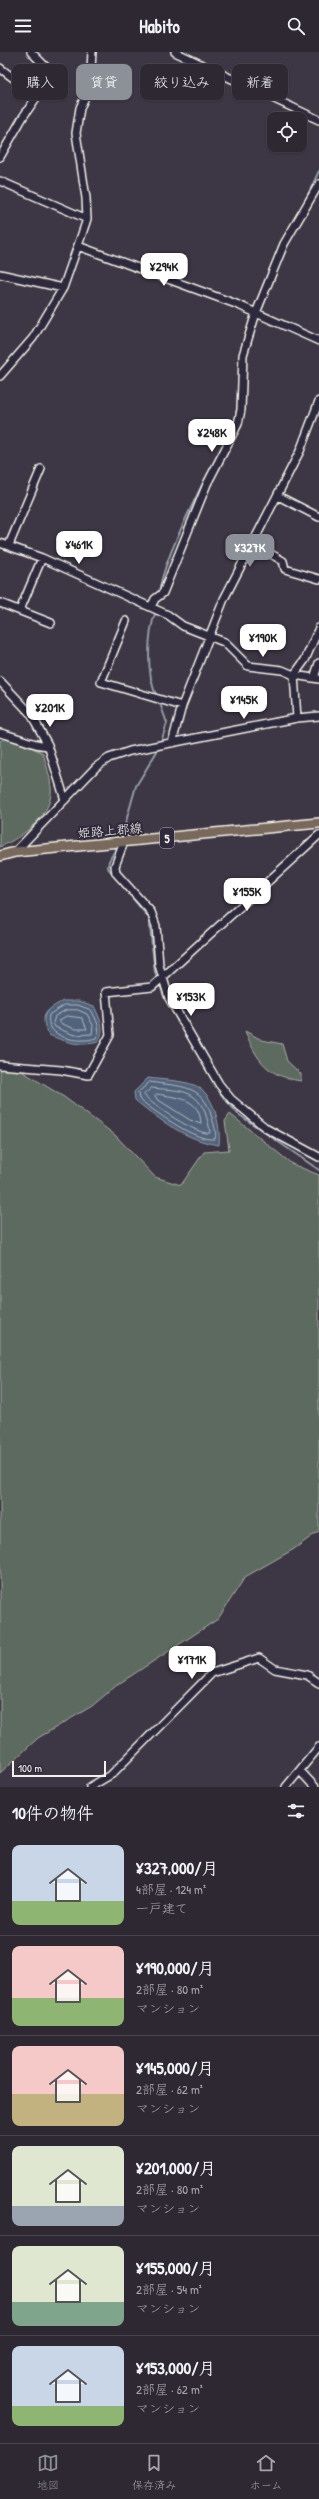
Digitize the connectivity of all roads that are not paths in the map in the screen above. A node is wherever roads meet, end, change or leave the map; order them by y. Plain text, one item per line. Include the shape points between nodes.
1 (31, 52) edge
2 (92, 52) edge
3 (175, 52) edge
4 (42, 64) edge
5 (0, 68) edge
6 (12, 77) edge
7 (34, 100) edge
8 (319, 120) edge
9 (0, 157) edge
10 (0, 180) edge
11 (319, 184) edge
12 (86, 219) junction
13 (78, 246) junction
14 (0, 274) edge
15 (63, 288) junction
16 (256, 313) junction
17 (319, 341) edge
18 (0, 376) edge
19 (319, 401) edge
20 (41, 469) dead end
21 (278, 496) junction
22 (319, 517) edge
23 (0, 543) edge
24 (252, 543) junction
25 (9, 545) junction
26 (42, 558) junction
27 (319, 579) edge
28 (0, 603) edge
29 (151, 608) junction
30 (20, 610) junction
31 (126, 621) dead end
32 (51, 624) dead end
33 (319, 628) edge
34 (211, 636) junction
35 (319, 663) edge
36 (294, 675) junction
37 (316, 678) edge
38 (0, 681) edge
39 (182, 706) junction
40 (319, 716) edge
41 (297, 718) junction
42 (0, 733) edge
43 (172, 743) junction
44 (48, 745) junction
45 (65, 800) junction
46 (319, 823) edge
47 (319, 835) edge
48 (124, 842) junction
49 (15, 852) junction
50 (0, 856) edge
51 (162, 976) junction
52 (0, 1065) edge
53 (319, 1157) edge
54 (319, 1683) edge
55 (319, 1747) edge
56 (300, 1771) junction
57 (90, 1787) edge
58 (286, 1787) edge
59 (315, 1787) edge

1 - 4 street
2 - 12 street via 90,86 80,108 76,133 86,198
3 - 8 street
5 - 6 street
7 - 9 street
10 - 12 street
11 - 16 street via 284,244
12 - 13 street
13 - 15 street
13 - 16 street
14 - 15 street
15 - 18 street via 33,338
16 - 17 street
16 - 29 street via 244,355 238,424 207,484 163,593 154,599
19 - 21 street via 300,451
20 - 25 street
21 - 22 street
21 - 24 street
23 - 25 street
24 - 27 street via 284,562 284,568
24 - 34 street via 224,599
25 - 26 street
26 - 29 street
26 - 30 street
28 - 30 street
29 - 34 street via 168,615 183,626
30 - 32 street
31 - 39 street via 100,682
33 - 36 street via 305,660
34 - 36 street via 224,642 248,666 282,670
34 - 39 street
35 - 37 street
36 - 37 street
36 - 41 street
38 - 44 street via 30,714
39 - 43 street
40 - 41 street
41 - 43 street
42 - 44 street via 16,736 40,746
43 - 45 street via 109,758
44 - 45 street
45 - 49 street
46 - 48 main road, 姫路上郡線 / 5
47 - 51 street
48 - 49 main road, 姫路上郡線 / 5
48 - 51 street via 115,866 116,873 151,912 156,926
49 - 50 main road, 姫路上郡線 / 5
51 - 52 street via 152,986 106,992 110,1035 88,1075
51 - 53 street via 169,998 230,1099 267,1129
54 - 57 street via 307,1675 275,1669 260,1658 212,1673 112,1774
55 - 56 street
56 - 58 street
56 - 59 street

